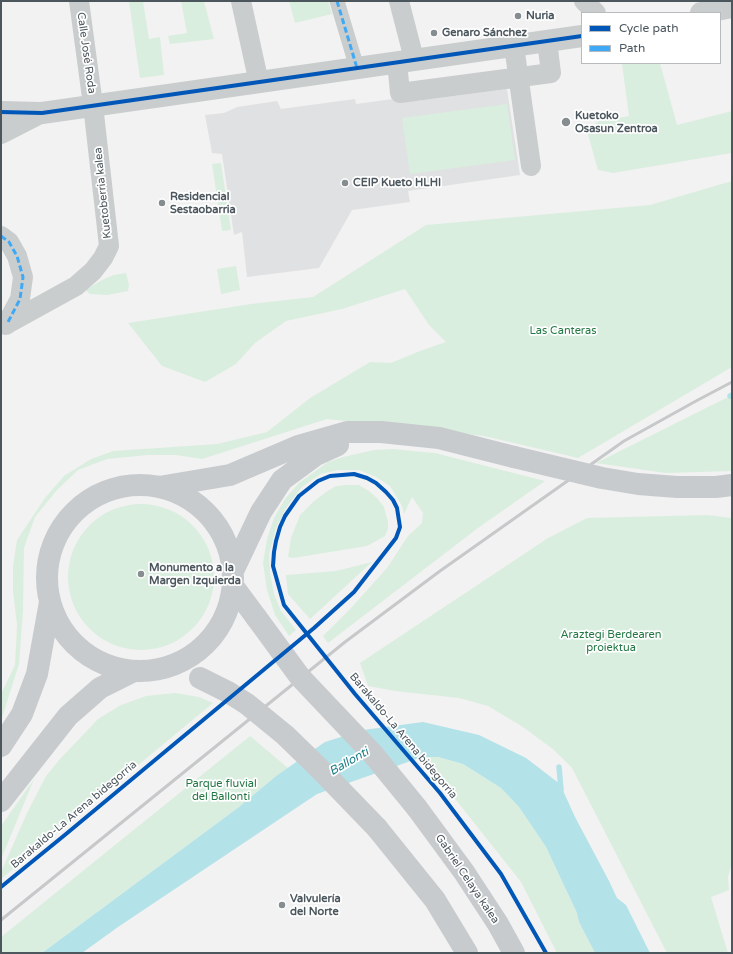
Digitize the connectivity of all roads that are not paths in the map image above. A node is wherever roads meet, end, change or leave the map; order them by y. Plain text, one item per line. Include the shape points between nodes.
1 (79, 1) edge
2 (241, 1) edge
3 (337, 1) edge
4 (399, 1) edge
5 (584, 1) edge
6 (732, 7) edge
7 (595, 12) edge
8 (706, 12) edge
9 (581, 36) edge
10 (547, 41) junction
11 (514, 46) junction
12 (405, 61) junction
13 (357, 68) junction
14 (518, 77) junction
15 (259, 83) junction
16 (93, 105) junction
17 (1, 112) edge
18 (42, 113) junction
19 (1, 134) edge
20 (531, 166) dead end
21 (1, 236) edge
22 (4, 327) edge
23 (381, 432) junction
24 (732, 485) edge
25 (159, 487) junction
26 (233, 578) junction
27 (50, 602) junction
28 (159, 669) junction
29 (134, 671) junction
30 (1, 746) edge
31 (1, 801) edge
32 (467, 953) edge
33 (514, 953) edge

1 - 16 street, Calle José Roda
2 - 15 street
3 - 13 street
4 - 12 street
5 - 7 street
6 - 8 street
9 - 10 street
10 - 11 street
10 - 14 street via 550,73
11 - 12 street
11 - 14 street
12 - 13 street
12 - 14 street via 400,93
13 - 15 street
14 - 20 street
15 - 16 street
16 - 18 street
16 - 22 street, Kuetoberria kalea via 109,246 93,271 76,286
17 - 18 street
18 - 19 street
21 - 22 street via 9,242 17,256 23,277 20,299
23 - 24 main road, bridge via 439,438 602,478 638,484 677,487
23 - 25 main road via 347,432 298,446 230,475
23 - 26 main road via 316,455 282,480 261,512
25 - 26 main road via 187,497 210,516 226,542
25 - 27 main road via 135,485 112,489 91,499 72,514 58,533 49,555 47,578
26 - 28 main road via 228,609 217,630 202,648 181,662
26 - 33 main road, Gabriel Celaya kalea, bridge via 256,617 300,677 372,753 417,808 464,872
27 - 29 main road via 61,628 81,650 105,665
27 - 30 main road via 37,674 22,714
28 - 29 main road
28 - 32 main road, bridge via 200,678 228,692 285,735 377,828 435,900
29 - 31 main road via 100,688 68,716

